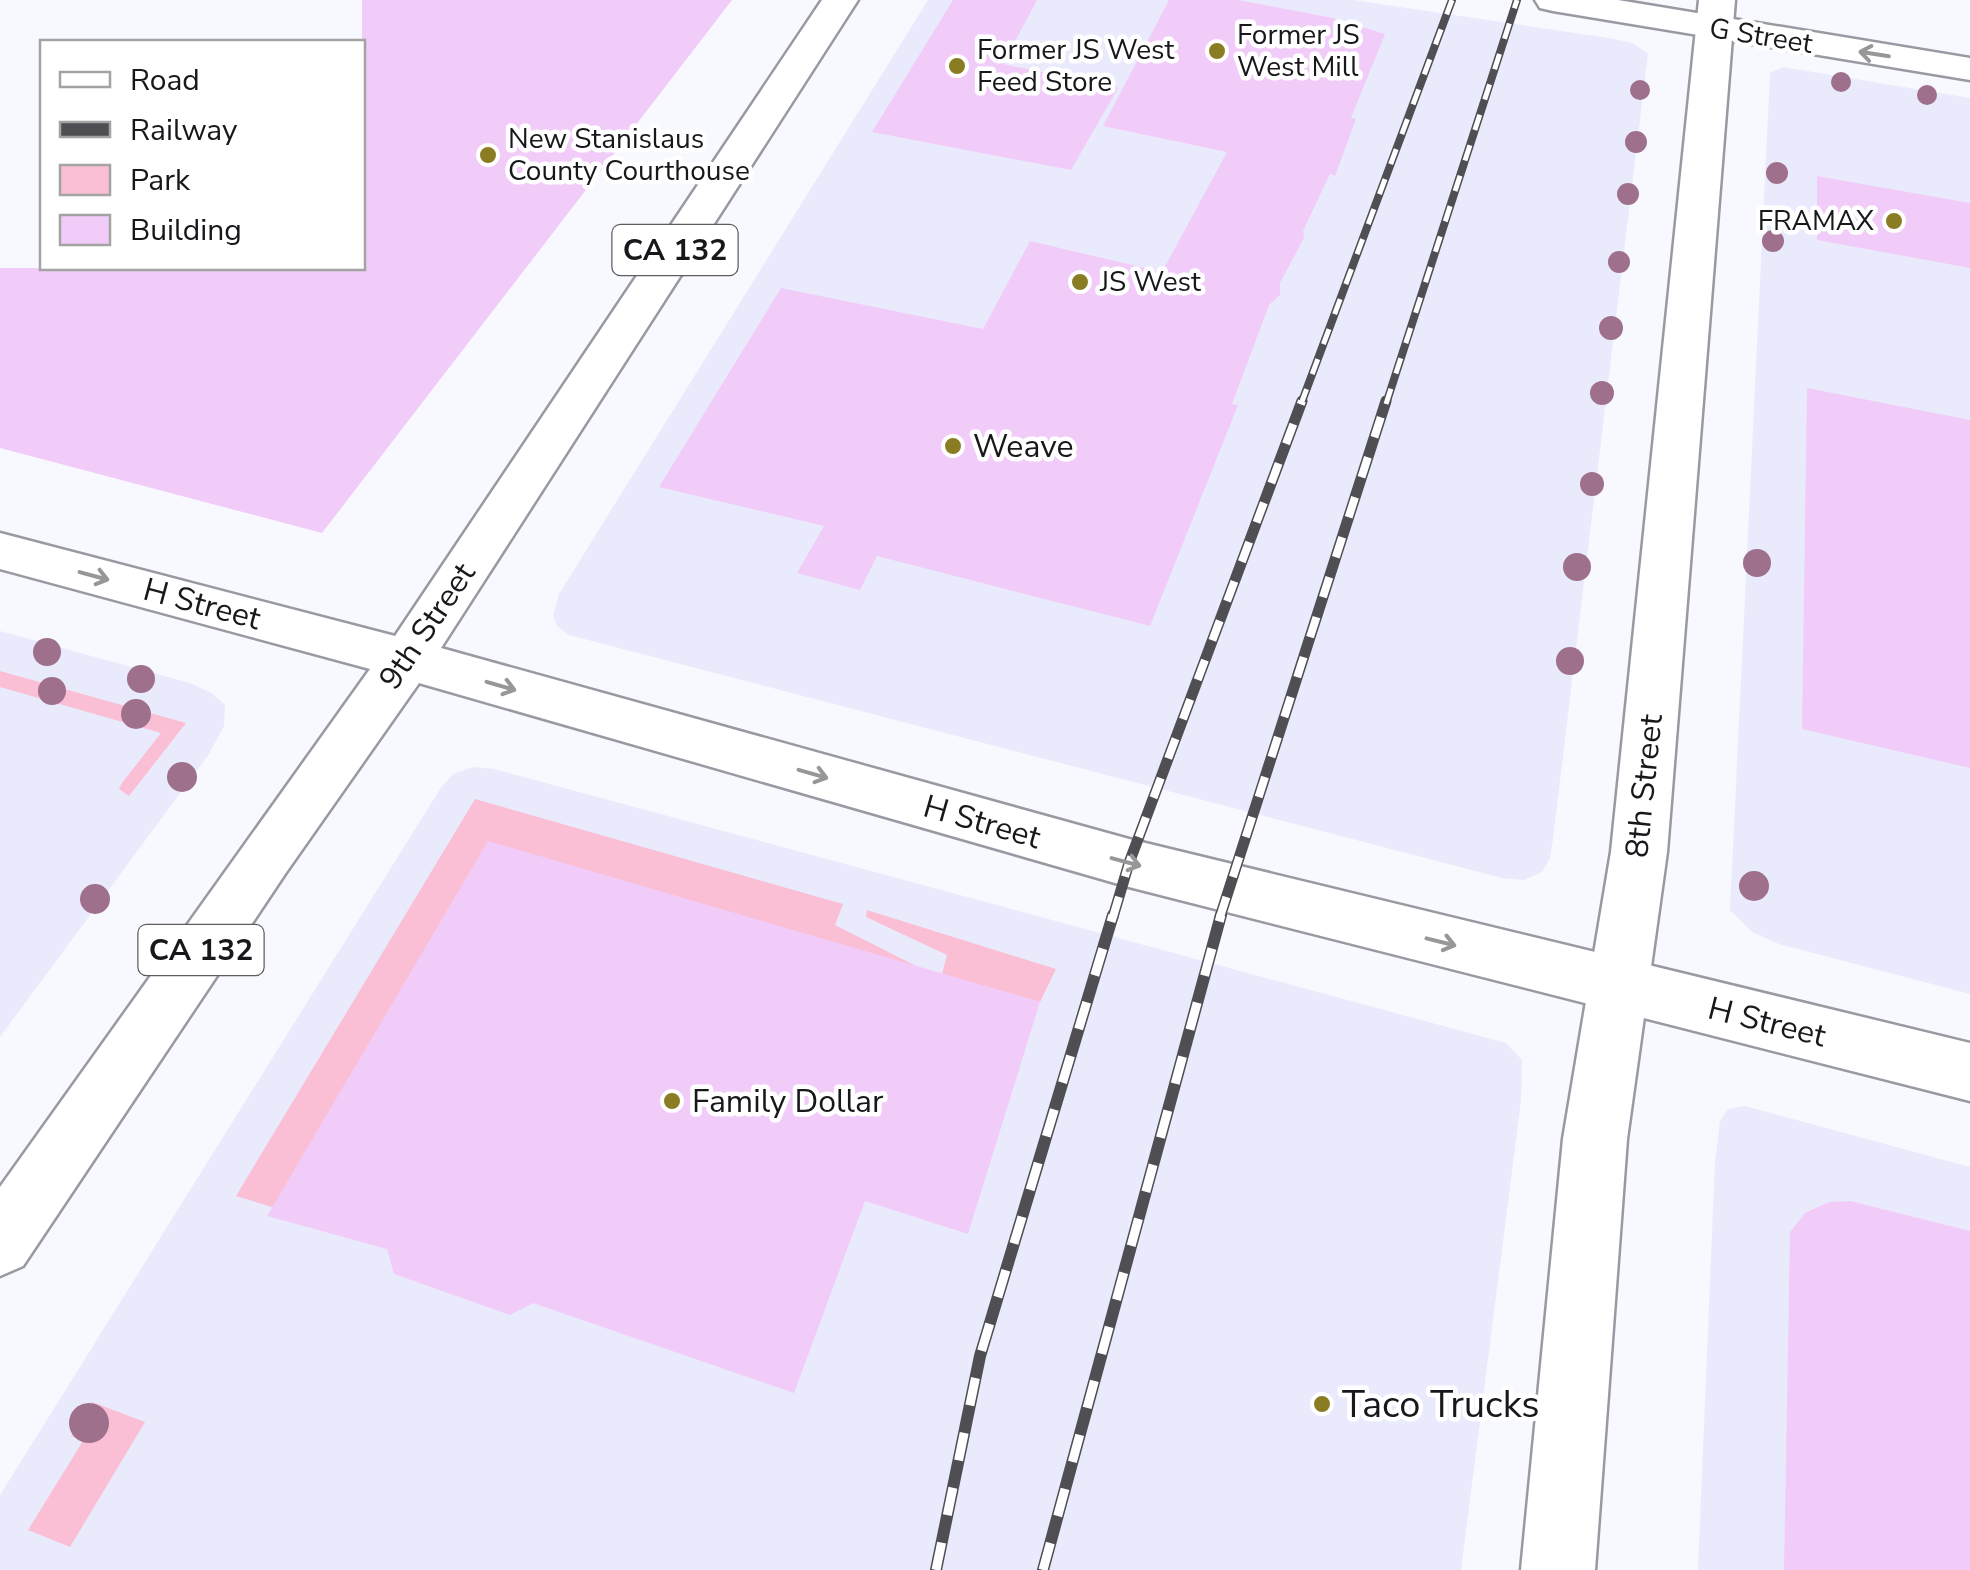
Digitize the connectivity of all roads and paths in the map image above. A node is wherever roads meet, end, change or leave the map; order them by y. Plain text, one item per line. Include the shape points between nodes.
1 (840, 0) edge
2 (1552, 0) edge
3 (1716, 15) edge
4 (1970, 69) edge
5 (0, 550) edge
6 (407, 659) junction
7 (1618, 985) junction
8 (1970, 1072) edge
9 (0, 1243) edge
10 (1558, 1570) edge

1 - 6 main road, 9th Street / CA 132
2 - 3 main road, G Street
4 -> 3 main road, G Street
3 - 7 main road, 8th Street via 1639,852
5 -> 6 main road, H Street
6 -> 7 main road, H Street via 1146,867
6 - 9 main road, 9th Street / CA 132
7 - 8 main road, H Street
7 - 10 main road, 8th Street via 1595,1139

